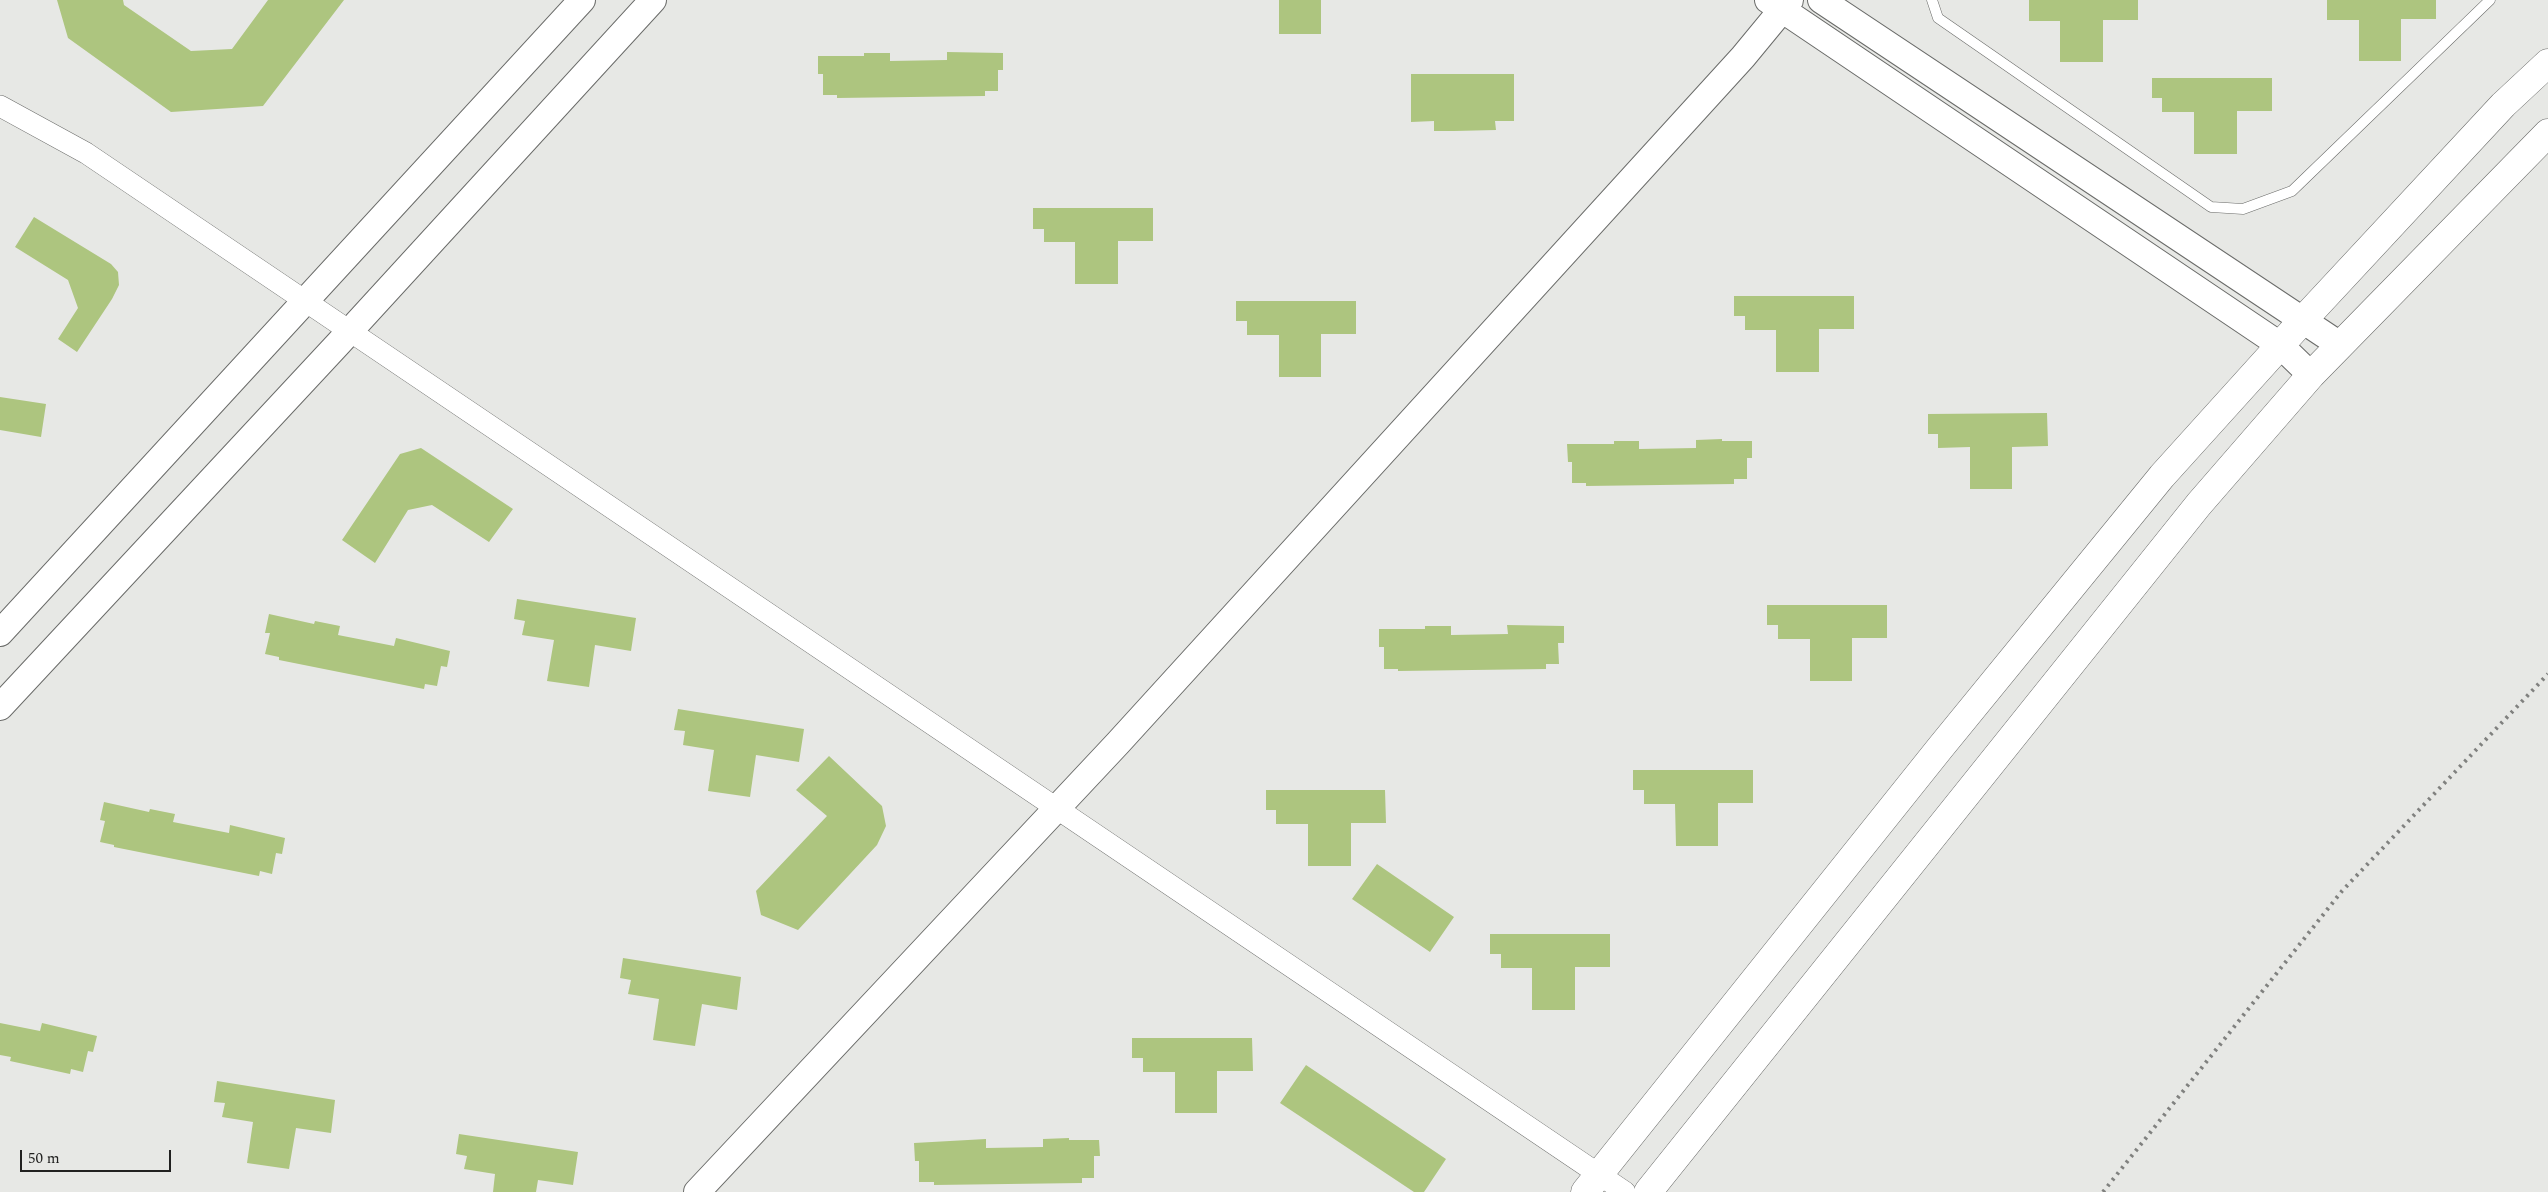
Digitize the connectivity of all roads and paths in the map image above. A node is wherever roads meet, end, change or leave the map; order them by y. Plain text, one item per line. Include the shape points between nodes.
1 (582, 0) edge
2 (653, 0) edge
3 (1821, 0) edge
4 (1932, 0) edge
5 (2490, 0) edge
6 (1779, 3) edge
7 (2548, 63) edge
8 (0, 106) edge
9 (2548, 133) edge
10 (304, 301) junction
11 (2303, 320) junction
12 (350, 332) junction
13 (2280, 345) junction
14 (2340, 345) junction
15 (2311, 375) junction
16 (0, 633) edge
17 (0, 707) edge
18 (1056, 810) junction
19 (1592, 1183) edge
20 (697, 1192) edge
21 (1624, 1192) edge
22 (1648, 1192) edge

1 - 10 street
2 - 12 street
3 - 11 street
4 - 5 lane via 1938,18 2211,207 2243,209 2292,191
6 - 13 street
6 - 18 street via 1743,57
7 - 11 main road via 2504,105
8 - 10 street via 86,153
9 - 14 main road
10 - 12 street
10 - 16 street
11 - 13 main road
11 - 14 street
12 - 17 street
12 - 18 street
13 - 15 street
13 - 19 main road via 2162,476
14 - 15 main road
15 - 22 main road via 2199,504
18 - 19 street
18 - 20 street
19 - 21 street

